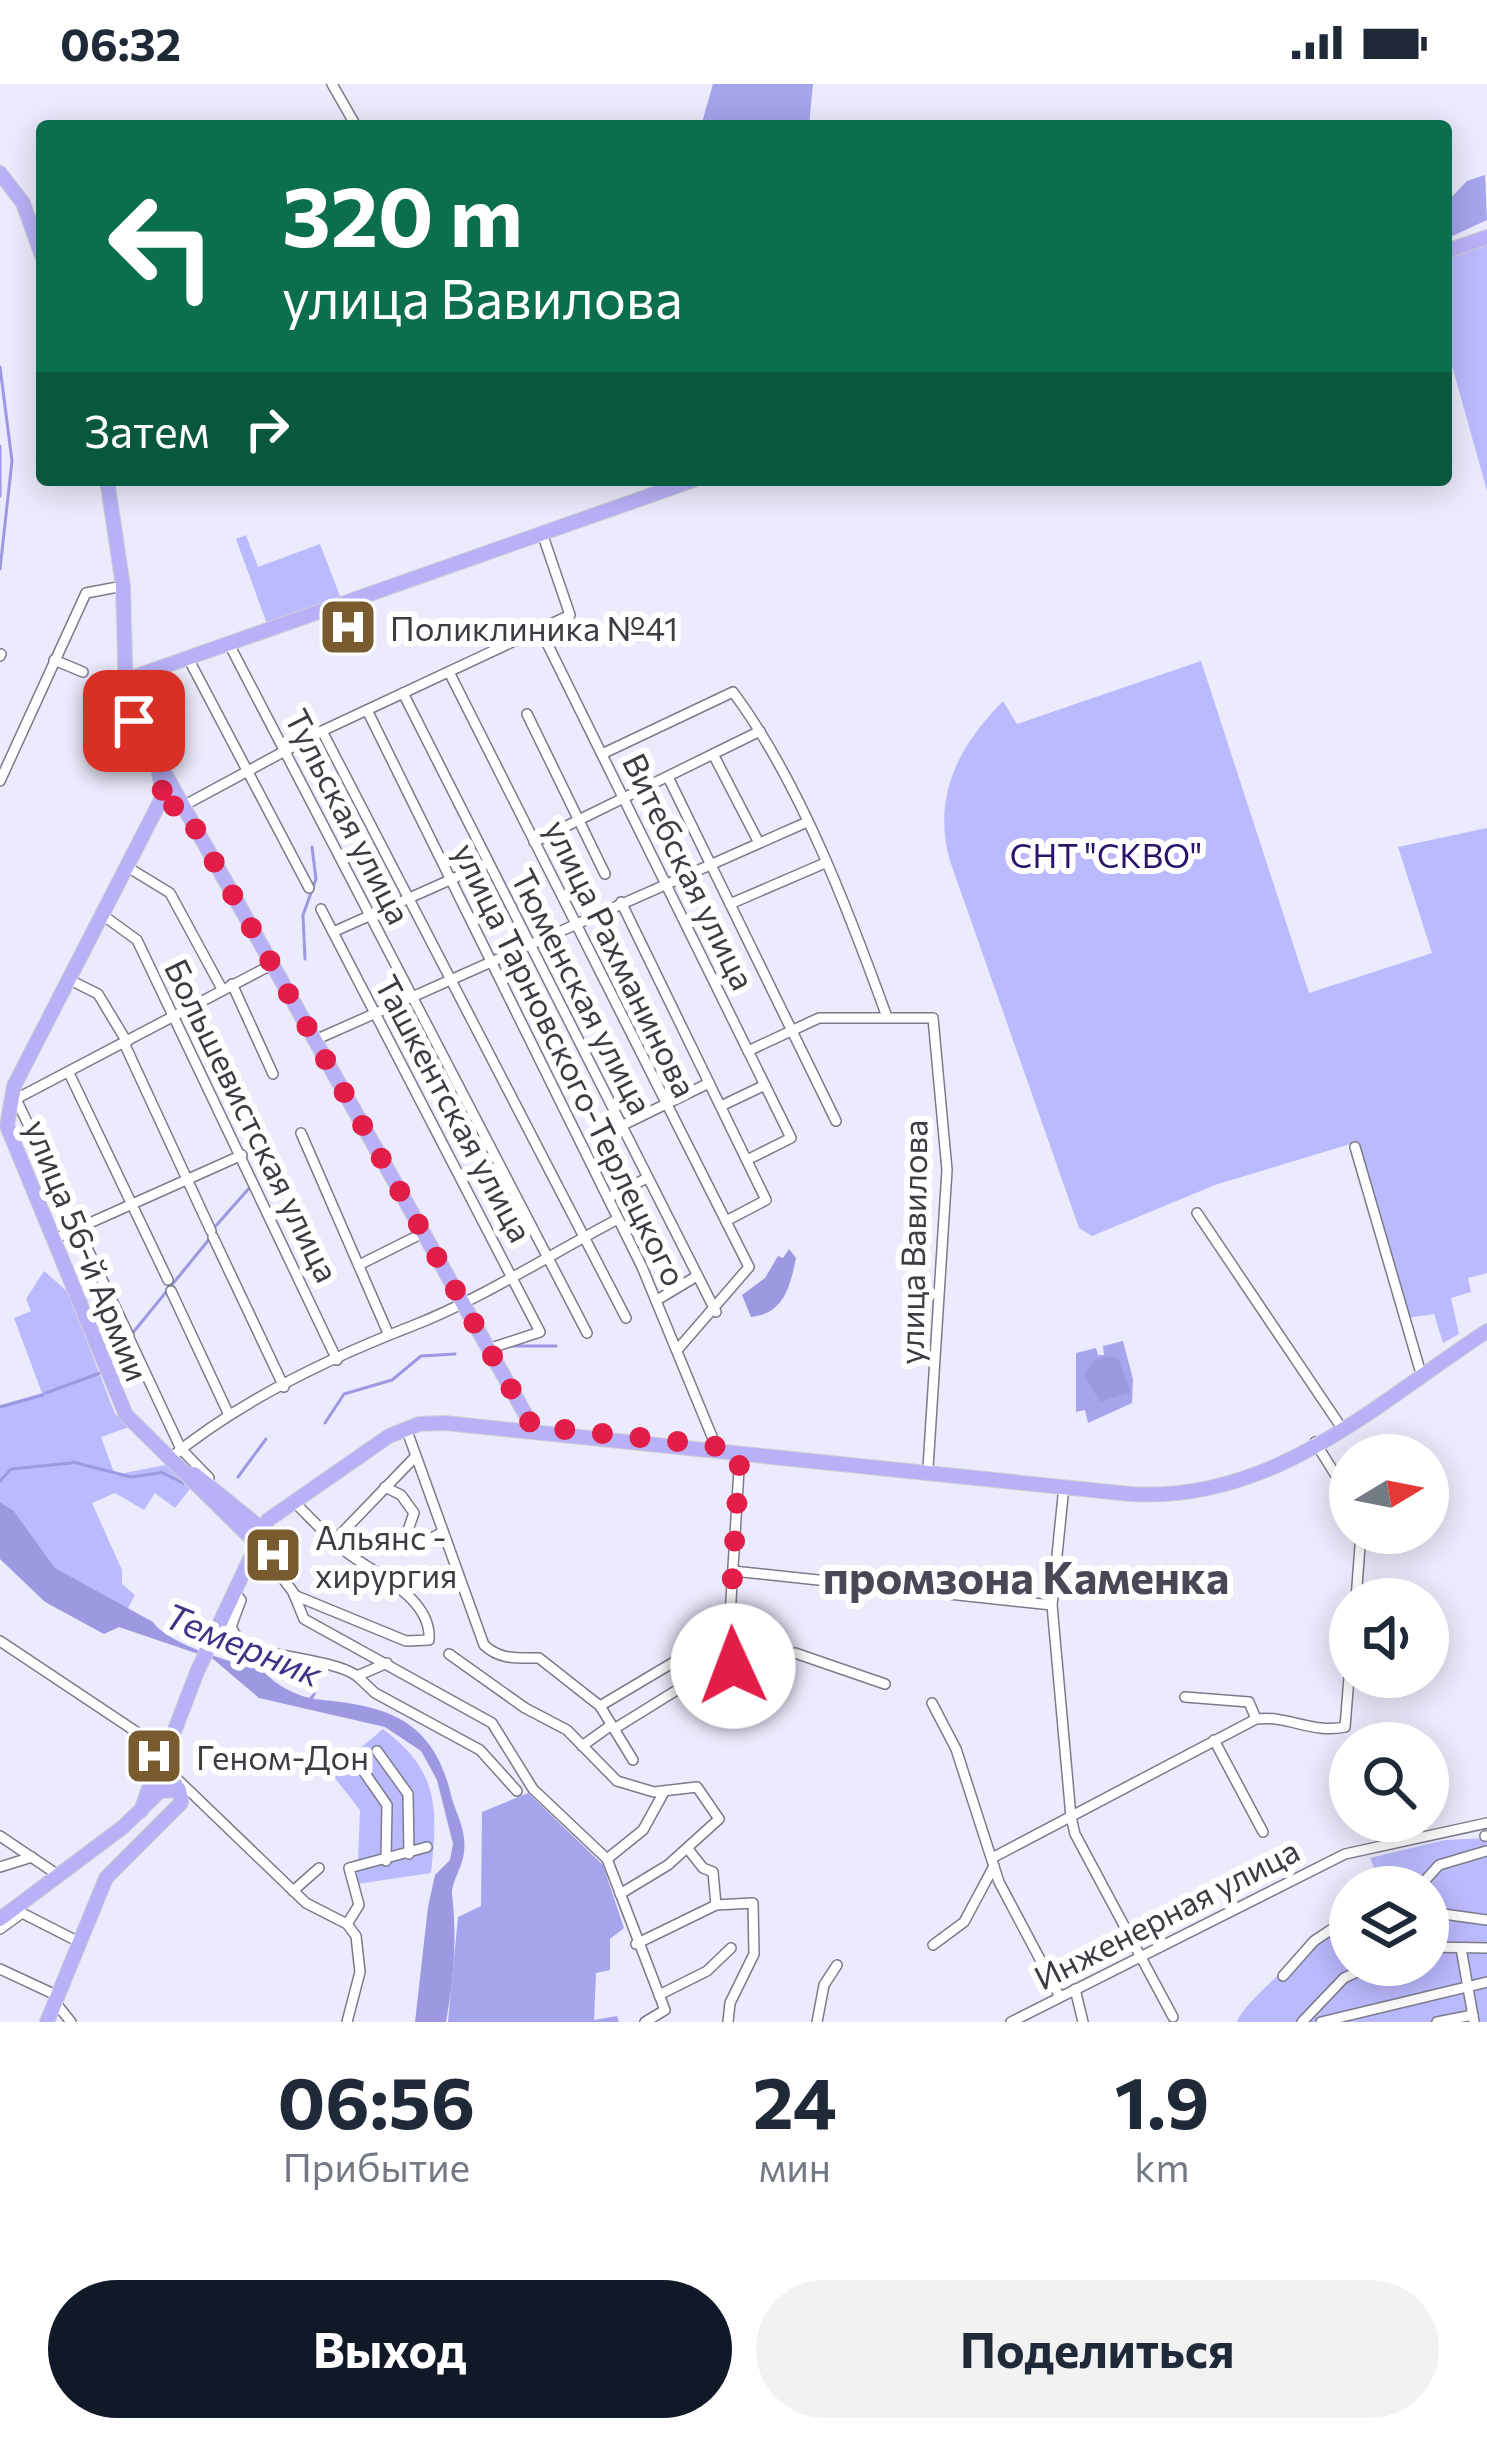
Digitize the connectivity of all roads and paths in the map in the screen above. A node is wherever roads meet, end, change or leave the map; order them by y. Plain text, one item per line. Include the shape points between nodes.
1 (332, 84) edge
2 (353, 120) edge
3 (0, 169) edge
4 (36, 225) edge
5 (1487, 237) edge
6 (36, 239) edge
7 (1452, 249) edge
8 (110, 486) edge
9 (677, 486) edge
10 (542, 533) junction
11 (125, 586) junction
12 (540, 629) junction
13 (229, 644) junction
14 (188, 658) junction
15 (55, 660) junction
16 (83, 672) dead end
17 (449, 672) junction
18 (127, 679) junction
19 (403, 693) junction
20 (368, 710) junction
21 (526, 714) dead end
22 (322, 731) junction
23 (760, 731) junction
24 (286, 749) junction
25 (602, 754) junction
26 (713, 754) junction
27 (247, 771) junction
28 (668, 777) junction
29 (0, 781) edge
30 (624, 798) junction
31 (182, 804) junction
32 (159, 812) junction
33 (579, 821) junction
34 (805, 823) junction
35 (758, 841) junction
36 (534, 842) junction
37 (710, 862) junction
38 (488, 863) junction
39 (826, 863) junction
40 (129, 868) junction
41 (605, 874) dead end
42 (450, 880) junction
43 (664, 882) junction
44 (309, 888) dead end
45 (406, 900) junction
46 (621, 902) junction
47 (730, 904) junction
48 (321, 909) dead end
49 (371, 915) junction
50 (104, 916) junction
51 (573, 922) junction
52 (333, 932) junction
53 (526, 942) junction
54 (489, 959) junction
55 (273, 964) junction
56 (445, 978) junction
57 (70, 980) junction
58 (227, 987) junction
59 (410, 994) junction
60 (374, 1010) junction
61 (175, 1014) junction
62 (887, 1017) junction
63 (792, 1030) junction
64 (315, 1040) junction
65 (125, 1042) junction
66 (748, 1051) junction
67 (69, 1073) junction
68 (273, 1074) dead end
69 (709, 1082) junction
70 (765, 1085) junction
71 (664, 1105) junction
72 (10, 1106) junction
73 (721, 1106) junction
74 (836, 1121) dead end
75 (621, 1126) junction
76 (301, 1133) dead end
77 (1355, 1147) dead end
78 (242, 1155) junction
79 (747, 1160) junction
80 (647, 1178) junction
81 (186, 1180) junction
82 (608, 1198) junction
83 (131, 1205) junction
84 (745, 1211) junction
85 (1197, 1213) dead end
86 (618, 1219) junction
87 (726, 1221) junction
88 (752, 1225) dead end
89 (78, 1228) junction
90 (423, 1233) junction
91 (582, 1238) junction
92 (54, 1239) junction
93 (548, 1256) junction
94 (359, 1265) junction
95 (512, 1275) junction
96 (698, 1276) junction
97 (460, 1300) junction
98 (657, 1300) junction
99 (716, 1312) junction
100 (626, 1318) dead end
101 (1487, 1328) edge
102 (388, 1333) junction
103 (587, 1333) dead end
104 (488, 1349) junction
105 (679, 1349) junction
106 (337, 1360) junction
107 (1420, 1370) junction
108 (284, 1387) junction
109 (512, 1397) junction
110 (229, 1415) junction
111 (1339, 1424) junction
112 (502, 1425) junction
113 (532, 1426) junction
114 (406, 1428) junction
115 (1316, 1443) junction
116 (718, 1449) junction
117 (740, 1451) junction
118 (175, 1454) junction
119 (415, 1457) junction
120 (1329, 1464) edge
121 (928, 1468) junction
122 (1065, 1484) junction
123 (386, 1487) junction
124 (216, 1496) junction
125 (293, 1501) junction
126 (443, 1532) junction
127 (256, 1533) junction
128 (334, 1541) junction
129 (733, 1571) junction
130 (234, 1591) junction
131 (295, 1595) junction
132 (1052, 1605) junction
133 (214, 1627) junction
134 (0, 1641) edge
135 (484, 1645) junction
136 (728, 1649) junction
137 (449, 1654) dead end
138 (387, 1664) junction
139 (465, 1666) junction
140 (734, 1668) junction
141 (356, 1676) junction
142 (886, 1684) dead end
143 (1185, 1697) dead end
144 (1347, 1698) edge
145 (932, 1703) dead end
146 (600, 1706) junction
147 (1256, 1719) junction
148 (612, 1727) junction
149 (1214, 1740) junction
150 (582, 1745) junction
151 (377, 1751) dead end
152 (163, 1753) junction
153 (355, 1759) dead end
154 (633, 1760) dead end
155 (517, 1791) dead end
156 (664, 1792) junction
157 (191, 1794) junction
158 (141, 1810) junction
159 (1070, 1816) junction
160 (1484, 1823) edge
161 (1263, 1832) dead end
162 (0, 1836) edge
163 (1486, 1836) edge
164 (427, 1847) dead end
165 (94, 1848) junction
166 (688, 1849) junction
167 (1486, 1853) edge
168 (409, 1854) junction
169 (32, 1857) junction
170 (607, 1859) junction
171 (386, 1861) junction
172 (993, 1862) junction
173 (1438, 1866) edge
174 (0, 1868) edge
175 (319, 1868) dead end
176 (112, 1872) junction
177 (58, 1875) junction
178 (293, 1891) junction
179 (620, 1894) junction
180 (716, 1905) junction
181 (1449, 1914) edge
182 (0, 1919) edge
183 (1487, 1920) edge
184 (346, 1924) junction
185 (0, 1929) edge
186 (1329, 1931) edge
187 (80, 1942) junction
188 (637, 1943) junction
189 (933, 1945) dead end
190 (1449, 1948) edge
191 (1461, 1948) junction
192 (1487, 1948) edge
193 (1140, 1955) junction
194 (837, 1965) dead end
195 (0, 1969) edge
196 (743, 1973) junction
197 (1283, 1976) dead end
198 (1487, 1982) edge
199 (1336, 1986) edge
200 (1076, 1989) junction
201 (1468, 1989) junction
202 (658, 1994) junction
203 (1060, 1997) junction
204 (57, 1999) junction
205 (1173, 2018) dead end
206 (1474, 2018) edge
207 (47, 2022) edge
208 (71, 2022) edge
209 (347, 2022) edge
210 (645, 2022) edge
211 (728, 2022) edge
212 (818, 2022) edge
213 (1011, 2022) edge
214 (1083, 2022) edge
215 (1302, 2022) edge
216 (1322, 2022) edge
217 (1437, 2022) edge

1 - 2 street
3 - 4 main road
3 - 6 main road
5 - 7 main road
8 - 11 main road
9 - 10 main road
10 - 12 street via 570,615
10 - 13 main road
11 - 15 street via 86,593
11 - 18 main road
12 - 17 street
12 - 25 street, Витебская улица
13 - 14 main road
13 - 24 street, Тульская улица
14 - 18 main road
14 - 27 street
15 - 16 street
15 - 29 street
17 - 19 street
17 - 36 street, улица Рахманинова
18 - 31 main road via 138,719
18 - 32 main road via 129,709 159,772
19 - 20 street
19 - 38 street, Тюменская улица
20 - 22 street
20 - 42 street, улица Тарновского-Терлецкого
21 - 33 street
22 - 24 street
22 - 45 street
23 - 25 street via 733,692
23 - 26 street
23 - 34 street
24 - 27 street
24 - 49 street, Тульская улица
25 - 30 street, Витебская улица
26 - 28 street
26 - 35 street
27 - 31 street
27 - 44 street
28 - 30 street
28 - 37 street
30 - 33 street
30 - 43 street, Витебская улица
31 - 32 main road
31 - 55 main road
32 - 40 main road
33 - 36 street
33 - 41 street
34 - 35 street
34 - 39 street
35 - 37 street
36 - 51 street, улица Рахманинова
37 - 43 street
37 - 47 street
38 - 42 street
38 - 53 street, Тюменская улица
39 - 47 street
39 - 62 street
40 - 50 main road
40 - 58 street via 170,892
42 - 45 street
42 - 54 street, улица Тарновского-Терлецкого
43 - 46 street
43 - 66 street, Витебская улица
45 - 49 street
45 - 56 street
46 - 51 street
46 - 69 street
47 - 63 street
48 - 52 street, Ташкентская улица
49 - 52 street
49 - 59 street, Тульская улица
50 - 57 main road
50 - 61 street, Большевистская улица via 137,940
51 - 53 street
51 - 71 street, улица Рахманинова
52 - 60 street, Ташкентская улица
53 - 54 street
53 - 75 street, Тюменская улица
54 - 56 street
54 - 82 street, улица Тарновского-Терлецкого
55 - 58 street
55 - 64 main road
56 - 59 street
56 - 91 street
57 - 65 street via 98,994
57 - 72 main road
58 - 61 street
58 - 68 street
59 - 60 street
59 - 93 street, Тульская улица
60 - 64 street
60 - 95 street, Ташкентская улица
61 - 65 street
61 - 78 street, Большевистская улица
62 - 63 street, улица Вавилова via 835,1016
62 - 121 street, улица Вавилова via 924,1014 937,1026 947,1170
63 - 66 street, улица Вавилова
63 - 74 street
64 - 90 main road
65 - 67 street
65 - 81 street
66 - 70 street, Витебская улица
67 - 72 street
67 - 83 street
69 - 71 street
69 - 73 street
70 - 73 street
70 - 79 street, Витебская улица via 791,1138
71 - 75 street
71 - 87 street, улица Рахманинова
72 - 89 street
72 - 92 main road, улица 56-й Армии
73 - 79 street
75 - 80 street, Тюменская улица
76 - 94 street
77 - 107 street
78 - 81 street
78 - 106 street, Большевистская улица
79 - 84 street via 766,1201
80 - 82 street
80 - 96 street, Тюменская улица
81 - 83 street
81 - 108 street
82 - 86 street, улица Тарновского-Терлецкого
83 - 89 street
83 - 110 street
84 - 87 street
84 - 88 street
85 - 111 street
86 - 91 street
86 - 98 street, улица Тарновского-Терлецкого
87 - 99 street, улица Рахманинова via 749,1267
89 - 92 street
89 - 118 street
90 - 94 street
90 - 97 main road
91 - 93 street
91 - 100 street
92 - 118 main road, улица 56-й Армии via 119,1401
93 - 95 street
93 - 103 street, Тульская улица
94 - 102 street
95 - 97 street
95 - 104 street, Ташкентская улица via 540,1332
96 - 98 street
96 - 99 street, Тюменская улица
97 - 102 street
97 - 104 main road
98 - 105 street, улица Тарновского-Терлецкого
99 - 105 street
101 - 107 main road
101 - 115 main road
102 - 106 street
104 - 109 main road
105 - 116 street, улица Тарновского-Терлецкого
106 - 108 street
107 - 111 main road
108 - 110 street
109 - 112 main road
109 - 113 main road
110 - 118 street
111 - 115 main road
112 - 113 main road
112 - 114 main road
112 - 116 main road
112 - 127 main road via 433,1416 394,1426 269,1509
113 - 116 main road
114 - 119 street
114 - 125 main road
115 - 120 street
115 - 122 main road via 1255,1479 1209,1492 1150,1495
116 - 117 main road
117 - 121 main road
117 - 122 main road
117 - 129 street
118 - 124 main road, улица 56-й Армии
119 - 123 street
119 - 126 street
121 - 122 main road
122 - 132 street
123 - 126 street via 414,1514 408,1530 418,1545
123 - 128 street
124 - 127 main road, улица 56-й Армии
124 - 127 main road
125 - 127 main road
125 - 128 street
126 - 135 street
127 - 130 main road
127 - 131 street
127 - 133 main road
128 - 131 street via 415,1602 429,1640 406,1641
129 - 132 street
129 - 136 street
130 - 133 main road
130 - 141 street via 241,1600 232,1633 241,1644
131 - 138 street via 304,1619
132 - 159 street
133 - 152 main road
134 - 152 street
135 - 139 street
135 - 146 street via 513,1661 539,1658
136 - 140 street
136 - 146 street via 679,1660
137 - 139 street
138 - 141 street
138 - 170 street via 492,1723 533,1789
139 - 150 street
140 - 142 street via 795,1653
140 - 148 street via 685,1685
141 - 155 street via 480,1750
143 - 147 street via 1249,1702
144 - 147 street via 1345,1727
145 - 172 street
146 - 148 street
147 - 149 street
148 - 150 street
148 - 154 street
149 - 159 street
149 - 161 street
150 - 156 street via 617,1781
151 - 168 street via 408,1794
152 - 157 main road via 168,1774
152 - 158 main road
153 - 171 street via 387,1804
156 - 166 street via 697,1787 719,1820
156 - 170 street via 643,1831
157 - 158 main road via 164,1788
157 - 176 main road
157 - 178 street
158 - 165 main road
159 - 172 street
159 - 193 street
160 - 163 street
160 - 193 street, Инженерная улица via 1345,1854
162 - 169 street
163 - 167 street
164 - 168 street
165 - 176 main road via 98,1868
165 - 177 main road
166 - 179 street
166 - 180 street via 713,1872
167 - 173 street
168 - 171 street
169 - 174 street
169 - 177 street
170 - 179 street
171 - 184 street via 349,1868 358,1905
172 - 189 street via 964,1922
172 - 203 street
175 - 178 street
176 - 187 main road
177 - 182 main road
178 - 184 street
179 - 188 street
180 - 188 street
180 - 196 street via 753,1903 755,1948
181 - 183 street
184 - 209 street via 356,1936 360,1972
185 - 187 street via 22,1913
186 - 197 street
187 - 204 main road
188 - 202 street
190 - 191 street
191 - 192 street
191 - 201 street
193 - 200 street, Инженерная улица
193 - 205 street
194 - 212 street via 824,1985
195 - 204 street
196 - 202 street via 728,1951
196 - 211 street
198 - 201 street
199 - 215 street
200 - 203 street, Инженерная улица
200 - 214 street
201 - 206 street
201 - 216 street
202 - 210 street via 665,2010
203 - 213 street, Инженерная улица
204 - 207 main road
204 - 208 street
206 - 217 street

